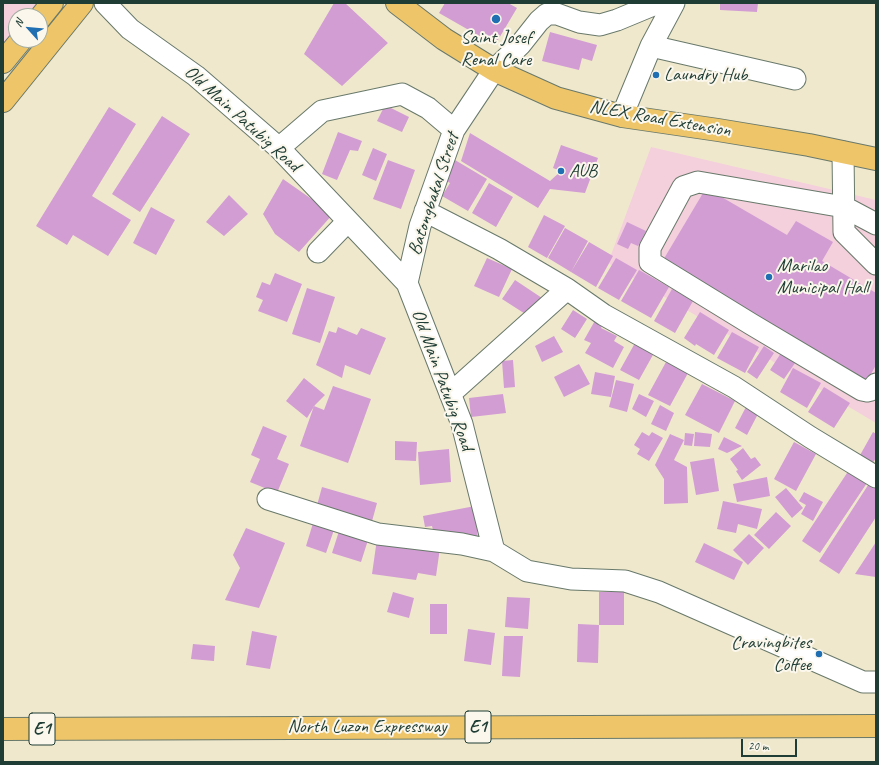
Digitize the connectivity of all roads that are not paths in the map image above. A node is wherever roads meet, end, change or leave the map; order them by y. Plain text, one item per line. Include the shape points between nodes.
1 (82, 3) edge
2 (105, 3) edge
3 (658, 3) edge
4 (674, 3) edge
5 (407, 6) edge
6 (651, 46) junction
7 (14, 48) edge
8 (3, 62) edge
9 (494, 70) junction
10 (795, 79) dead end
11 (3, 101) edge
12 (622, 116) junction
13 (454, 130) junction
14 (279, 148) junction
15 (843, 152) junction
16 (876, 159) edge
17 (844, 207) junction
18 (425, 210) junction
19 (348, 221) junction
20 (876, 224) edge
21 (318, 252) dead end
22 (876, 264) edge
23 (406, 283) junction
24 (567, 289) junction
25 (876, 384) edge
26 (450, 394) junction
27 (876, 476) edge
28 (268, 499) dead end
29 (494, 551) junction
30 (876, 682) edge
31 (3, 717) edge
32 (876, 726) edge
33 (81, 728) junction
34 (3, 729) edge

1 - 11 main road
2 - 14 street, Old Main Patubig Road via 130,29 196,76
3 - 9 street, Batongbakal Street via 600,25 548,14
4 - 6 street
5 - 9 main road, NLEX Road Extension via 444,39
6 - 10 street
6 - 12 street
7 - 8 main road
9 - 12 main road, NLEX Road Extension via 556,98
9 - 13 street, Batongbakal Street
12 - 15 main road, NLEX Road Extension
13 - 14 street via 428,108 402,94 322,111
13 - 18 street, Batongbakal Street
14 - 19 street, Old Main Patubig Road
15 - 16 main road, NLEX Road Extension
15 - 17 street
17 - 20 street
17 - 22 street via 844,232
17 - 25 street via 698,182 683,187 650,248 650,262 862,390 870,390
18 - 23 street, Batongbakal Street
18 - 24 street
19 - 21 street
19 - 23 street, Old Main Patubig Road
23 - 26 street, Old Main Patubig Road
24 - 26 street
24 - 27 street via 604,315 734,387 810,437
26 - 29 street, Old Main Patubig Road via 462,424
28 - 29 street via 378,534 462,544
29 - 30 street via 527,571 571,579 625,581 659,592 863,682
31 - 33 main road
32 - 33 main road, North Luzon Expressway / E1
33 - 34 main road, North Luzon Expressway / E1

